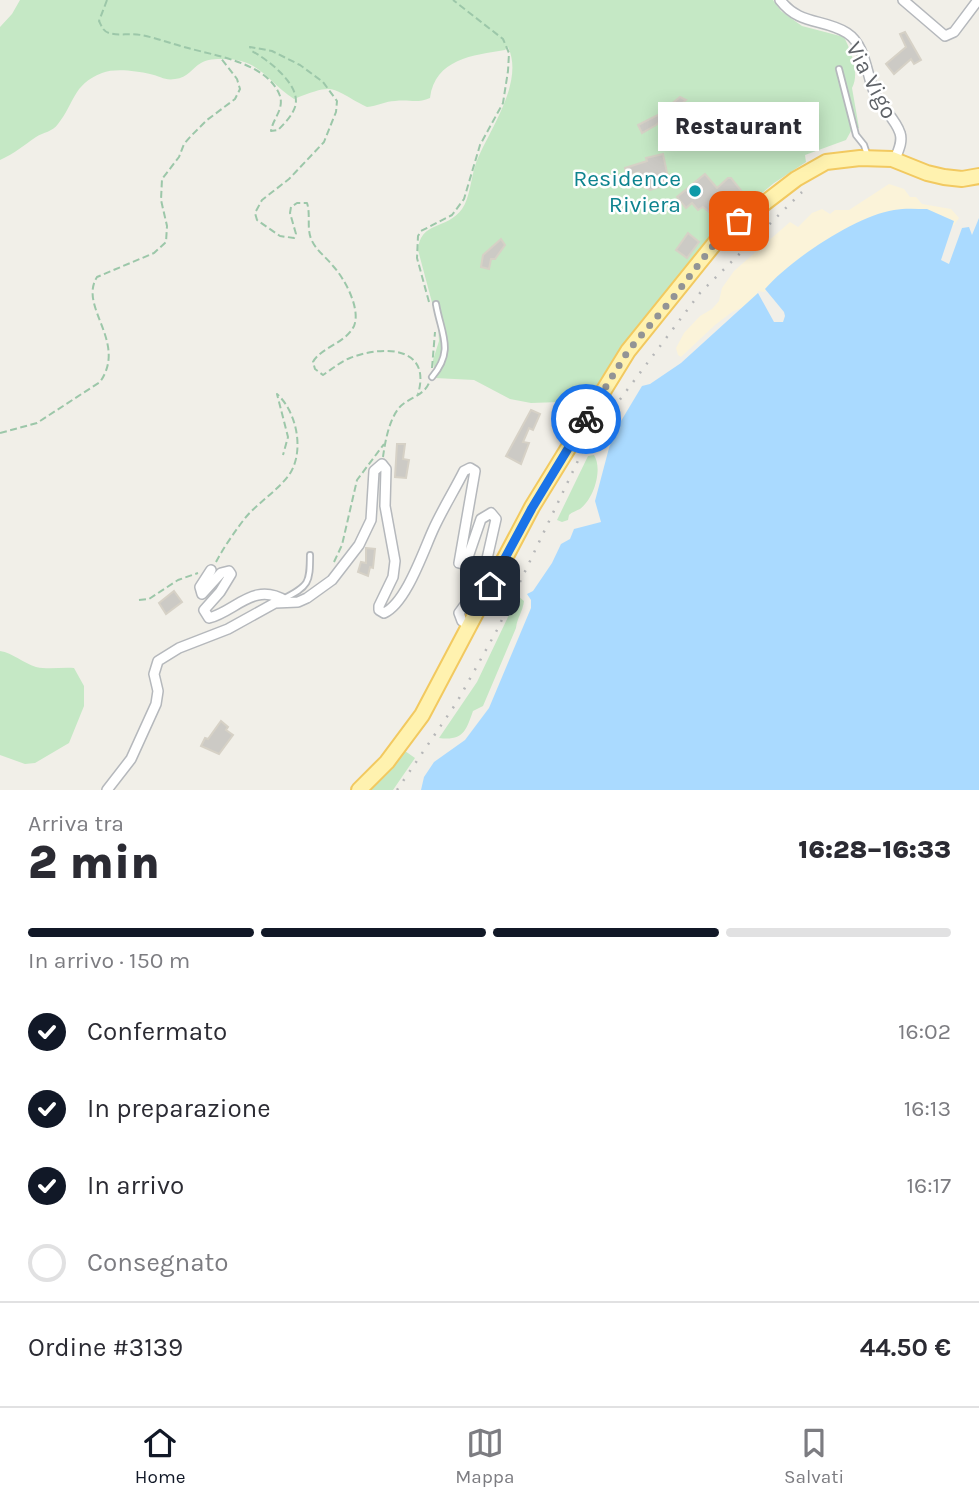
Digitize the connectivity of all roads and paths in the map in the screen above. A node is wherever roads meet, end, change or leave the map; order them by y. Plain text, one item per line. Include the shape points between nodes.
1 (107, 0) edge
2 (453, 0) edge
3 (780, 0) edge
4 (903, 0) edge
5 (978, 0) edge
6 (219, 57) junction
7 (839, 69) dead end
8 (883, 158) junction
9 (979, 176) edge
10 (433, 303) joint
11 (434, 326) dead end
12 (432, 377) junction
13 (418, 394) junction
14 (0, 433) edge
15 (386, 442) junction
16 (283, 455) dead end
17 (379, 467) junction
18 (310, 555) dead end
19 (211, 570) junction
20 (332, 580) junction
21 (139, 600) dead end
22 (284, 600) junction
23 (470, 626) junction
24 (107, 790) edge
25 (359, 790) edge

1 - 6 path via 99,21 111,34 151,37
2 - 10 path via 503,39 509,53 508,71 503,103 480,145 464,199 452,215 418,236 417,258
3 - 8 street, Via Vigo via 800,18 834,27 853,38 877,98 900,134 901,143
4 - 5 street via 945,36 954,33
6 - 13 path via 249,66 276,89 281,109 271,131 278,130 296,102 284,76 250,47 281,54 334,94 336,112 324,142 255,213 257,220 280,236 294,238 291,207 307,203 312,240 334,267 354,304 355,324 349,334 315,357 315,369 323,375 362,354 403,354 415,359 422,371
6 - 14 path via 240,89 235,99 184,144 162,179 166,242 154,253 97,277 92,287 108,344 108,362 100,382 37,423
7 - 8 lane via 856,135
8 - 9 main road via 933,175
8 - 23 main road via 838,159 817,165 719,238 615,371 532,508
10 - 12 lane via 446,348
11 - 12 path
12 - 13 path via 427,389
13 - 15 path via 400,405
15 - 17 path
15 - 20 path via 358,480
16 - 19 path via 288,437 277,394 292,414 297,432 291,471 246,517
17 - 20 street via 372,520
17 - 23 street via 386,470 385,506 395,561 393,578 379,606 384,613 413,576 464,471 475,471 458,563 467,560 481,519 491,513 496,519 484,572 459,613
18 - 22 lane via 309,582
19 - 21 path
19 - 22 street via 200,587 202,594 223,572 231,574 204,610 209,618 249,596
20 - 22 street via 298,602
22 - 24 street via 158,661 156,704 131,759
23 - 25 main road via 422,715

